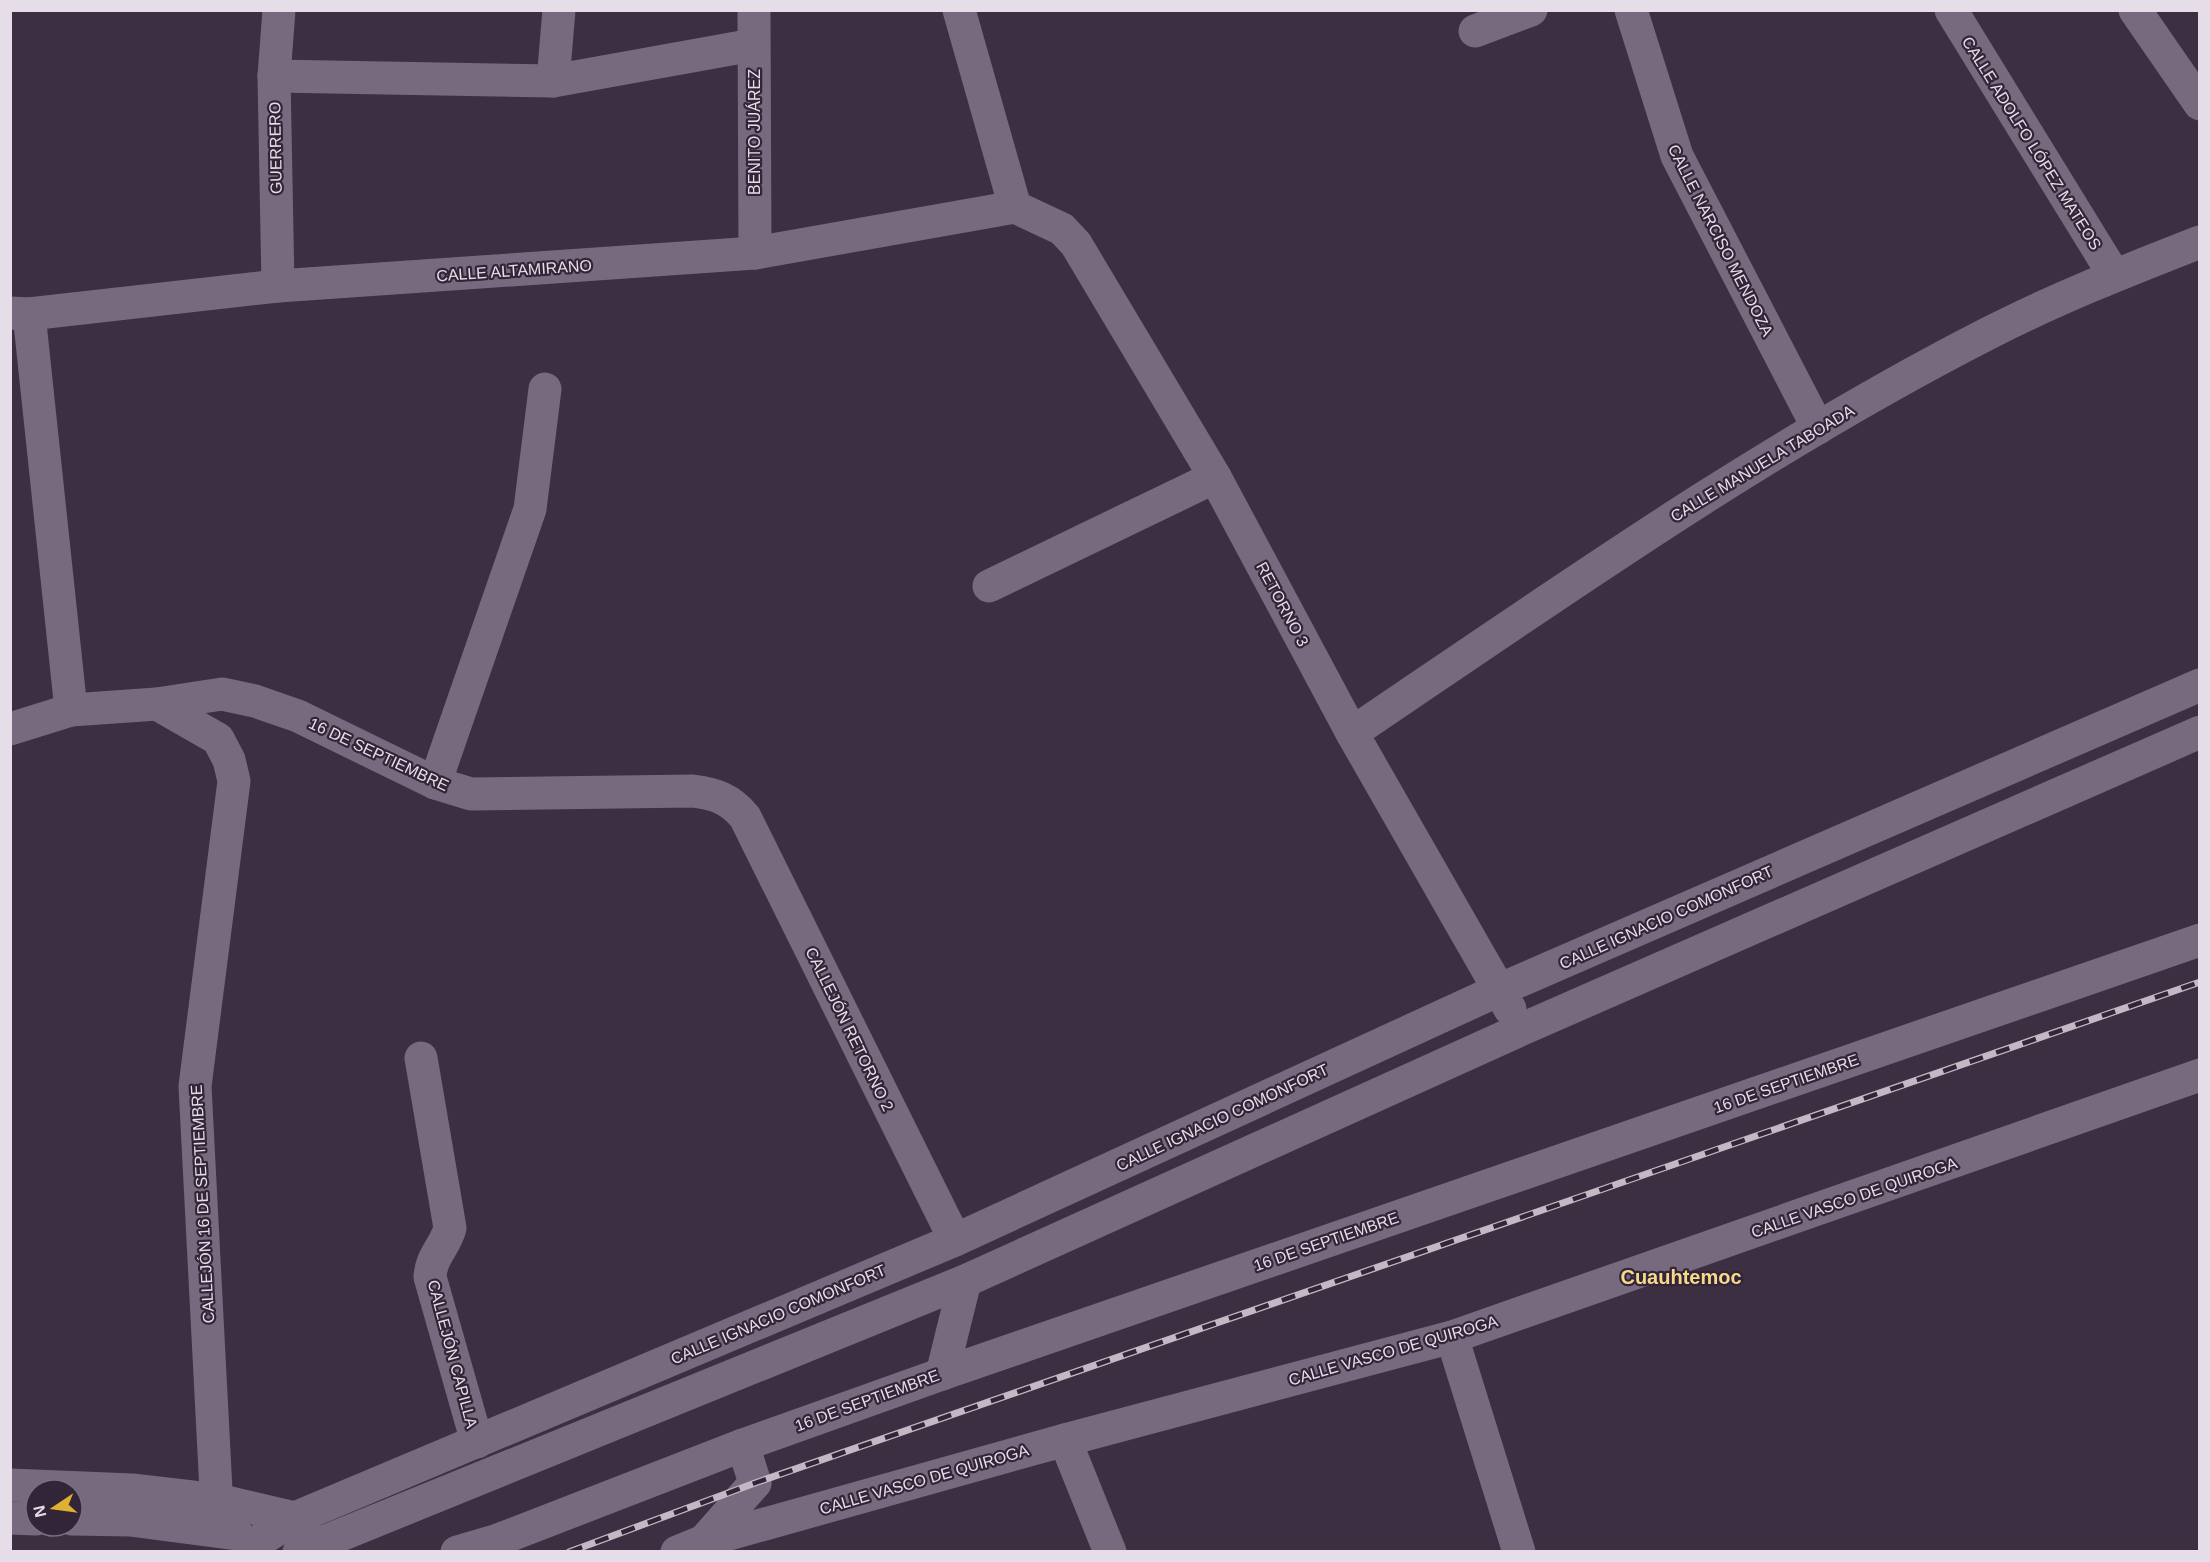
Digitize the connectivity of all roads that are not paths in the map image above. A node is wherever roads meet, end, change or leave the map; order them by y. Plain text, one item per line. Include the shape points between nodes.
1 (279, 10) edge
2 (559, 10) edge
3 (754, 10) edge
4 (960, 10) edge
5 (1531, 10) edge
6 (1631, 10) edge
7 (1951, 10) edge
8 (2135, 10) edge
9 (1475, 31) dead end
10 (753, 45) junction
11 (274, 76) junction
12 (553, 81) junction
13 (2199, 104) edge
14 (1015, 207) junction
15 (2199, 242) edge
16 (754, 253) junction
17 (2114, 275) junction
18 (278, 286) junction
19 (20, 313) edge
20 (545, 389) dead end
21 (1818, 428) junction
22 (1215, 477) junction
23 (989, 586) dead end
24 (2199, 685) edge
25 (157, 704) junction
26 (71, 710) junction
27 (10, 729) edge
28 (2199, 732) edge
29 (1352, 733) junction
30 (435, 783) junction
31 (745, 817) joint
32 (2199, 940) edge
33 (1501, 989) junction
34 (1520, 1030) junction
35 (422, 1059) dead end
36 (2199, 1076) edge
37 (955, 1240) junction
38 (965, 1281) junction
39 (1452, 1336) junction
40 (942, 1374) junction
41 (1065, 1440) junction
42 (477, 1442) junction
43 (743, 1445) junction
44 (10, 1485) edge
45 (218, 1515) junction
46 (295, 1518) junction
47 (84, 1519) edge
48 (255, 1545) edge
49 (334, 1545) edge
50 (693, 1548) edge
51 (295, 1551) edge
52 (299, 1551) edge
53 (457, 1551) edge
54 (1110, 1551) edge
55 (1518, 1551) edge

1 - 11 street, GUERRERO
2 - 12 street
3 - 10 street, BENITO JUÁREZ
4 - 14 street
5 - 9 street
6 - 21 street, CALLE NARCISO MENDOZA via 1677,156
7 - 17 street, CALLE ADOLFO LÓPEZ MATEOS
8 - 13 street
10 - 12 street
10 - 16 street, BENITO JUÁREZ
11 - 12 street
11 - 18 street, GUERRERO
14 - 16 street, CALLE ALTAMIRANO
14 - 22 street, RETORNO 3 via 1053,224 1076,244
15 - 17 street, CALLE MANUELA TABOADA
16 - 18 street, CALLE ALTAMIRANO
17 - 21 street, CALLE MANUELA TABOADA via 1989,333
18 - 19 street, CALLE ALTAMIRANO
19 - 26 street
20 - 30 street via 530,509
21 - 29 street, CALLE MANUELA TABOADA via 1657,526
22 - 23 street
22 - 29 street, RETORNO 3
24 - 33 street, CALLE IGNACIO COMONFORT
25 - 26 street, 16 DE SEPTIEMBRE
25 - 30 street, 16 DE SEPTIEMBRE via 222,694 255,701 298,716
25 - 45 street, CALLEJÓN 16 DE SEPTIEMBRE via 218,739 234,781 195,1086
26 - 27 street, 16 DE SEPTIEMBRE
28 - 34 street
29 - 33 street, RETORNO 3
30 - 31 street, 16 DE SEPTIEMBRE via 471,794 693,791 718,795 736,805
31 - 37 street, CALLEJÓN RETORNO 2
32 - 40 street, 16 DE SEPTIEMBRE
33 - 34 street, RETORNO 3
33 - 37 street, CALLE IGNACIO COMONFORT
34 - 38 street
35 - 42 street, CALLEJÓN CAPILLA via 450,1228 431,1263 430,1277
36 - 39 street, CALLE VASCO DE QUIROGA
37 - 42 street, CALLE IGNACIO COMONFORT
38 - 40 street
38 - 49 street
39 - 41 street, CALLE VASCO DE QUIROGA
39 - 55 street
40 - 43 street, 16 DE SEPTIEMBRE
41 - 50 street, CALLE VASCO DE QUIROGA
41 - 54 street
42 - 46 street, CALLE IGNACIO COMONFORT
43 - 50 street via 755,1483
43 - 53 street, 16 DE SEPTIEMBRE via 498,1540
44 - 45 street via 132,1490
45 - 46 street
45 - 47 street
45 - 48 street
46 - 48 street, CALLE IGNACIO COMONFORT
46 - 49 street
48 - 51 street
49 - 52 street

